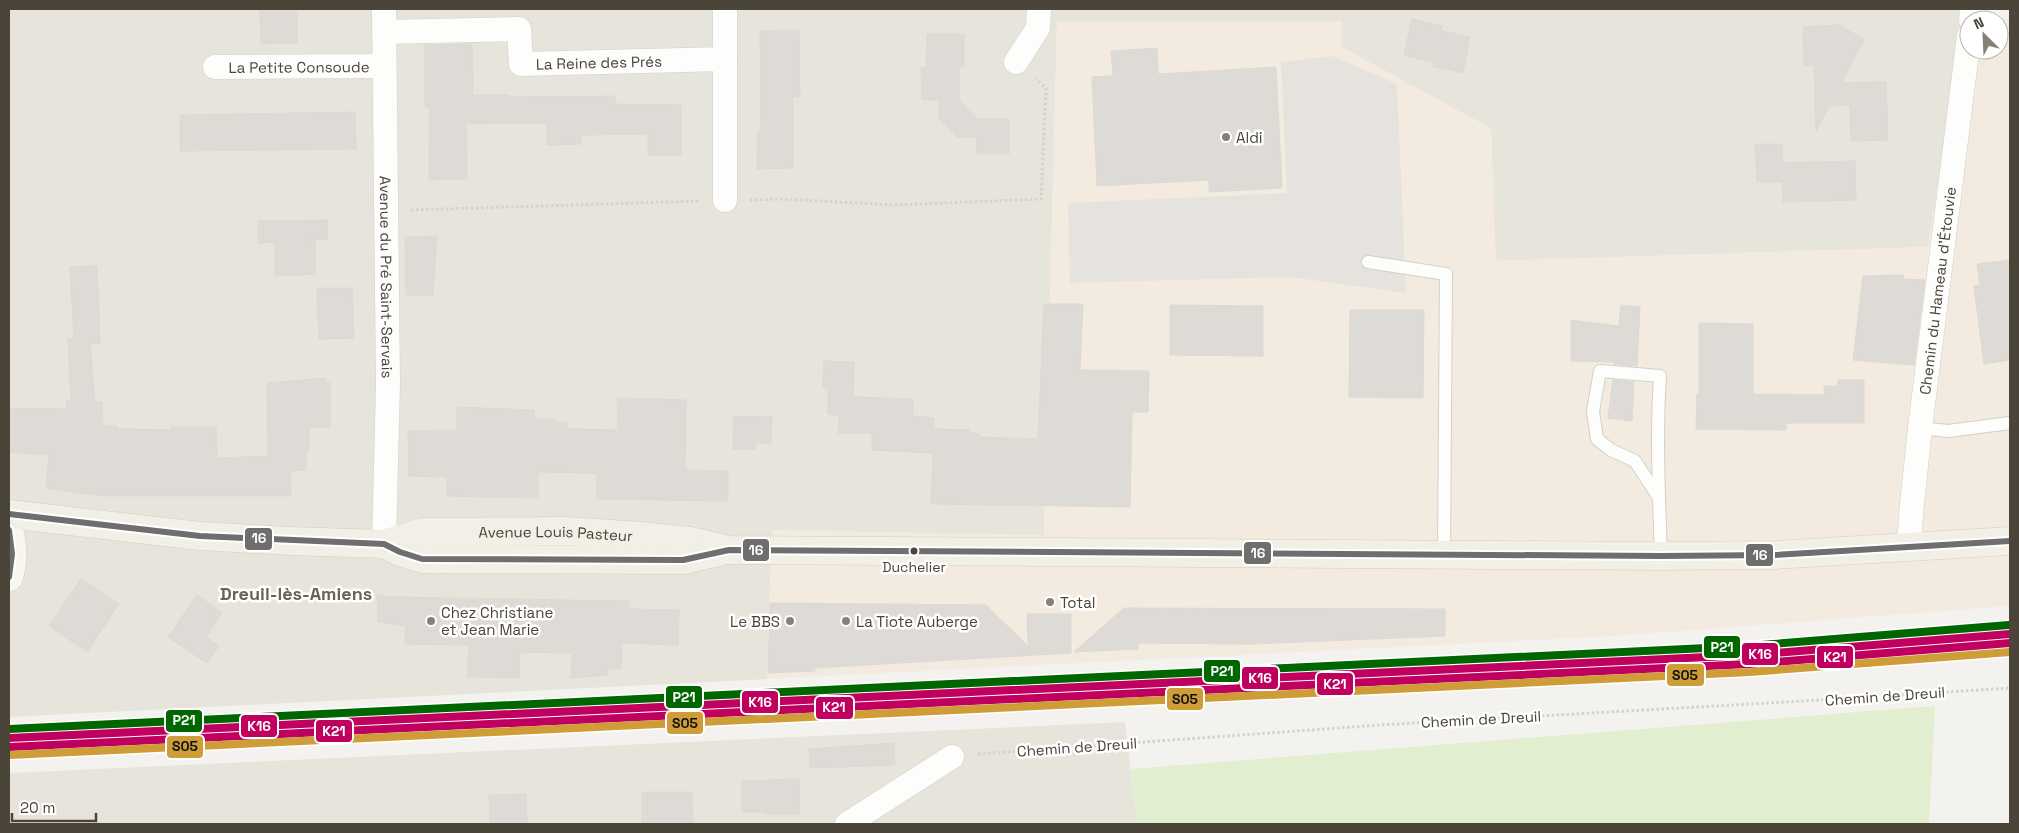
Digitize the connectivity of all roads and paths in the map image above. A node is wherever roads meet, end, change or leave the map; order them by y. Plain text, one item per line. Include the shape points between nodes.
1 (384, 9) edge
2 (725, 9) edge
3 (1039, 9) edge
4 (384, 32) junction
5 (726, 59) junction
6 (1966, 60) edge
7 (1016, 62) joint
8 (384, 66) junction
9 (214, 67) dead end
10 (725, 200) junction
11 (387, 210) junction
12 (1368, 262) dead end
13 (2010, 423) edge
14 (1920, 428) junction
15 (1659, 498) junction
16 (9, 514) edge
17 (9, 530) edge
18 (2010, 541) edge
19 (384, 544) junction
20 (1900, 548) junction
21 (1444, 555) junction
22 (1661, 556) junction
23 (9, 577) edge
24 (2010, 688) edge
25 (952, 756) joint
26 (847, 824) edge

1 - 4 street, Avenue du Pré Saint-Servais
2 - 5 street
3 - 7 street via 1038,28
4 - 5 street, La Reine des Prés via 519,29 521,64
4 - 8 street, Avenue du Pré Saint-Servais
5 - 10 street
6 - 14 street, Chemin du Hameau d'Étouvie
7 - 10 path via 1046,88 1041,199 896,205 782,199
8 - 9 street, La Petite Consoude
8 - 11 street, Avenue du Pré Saint-Servais
10 - 11 path
11 - 19 street, Avenue du Pré Saint-Servais via 388,384
12 - 21 lane via 1446,274
13 - 14 lane via 1948,431
14 - 20 street, Chemin du Hameau d'Étouvie via 1911,514
15 - 15 lane via 1635,460 1611,450 1597,438 1593,411 1600,371 1660,376 1657,428
15 - 22 lane
16 - 19 main road, Avenue Louis Pasteur via 200,536
17 - 23 street via 12,548
18 - 20 main road, Avenue Louis Pasteur
19 - 21 main road, Avenue Louis Pasteur via 422,559 683,560 729,550
20 - 22 main road, Avenue Louis Pasteur
21 - 22 main road, Avenue Louis Pasteur
24 - 25 path, Chemin de Dreuil via 1380,725
25 - 26 street

